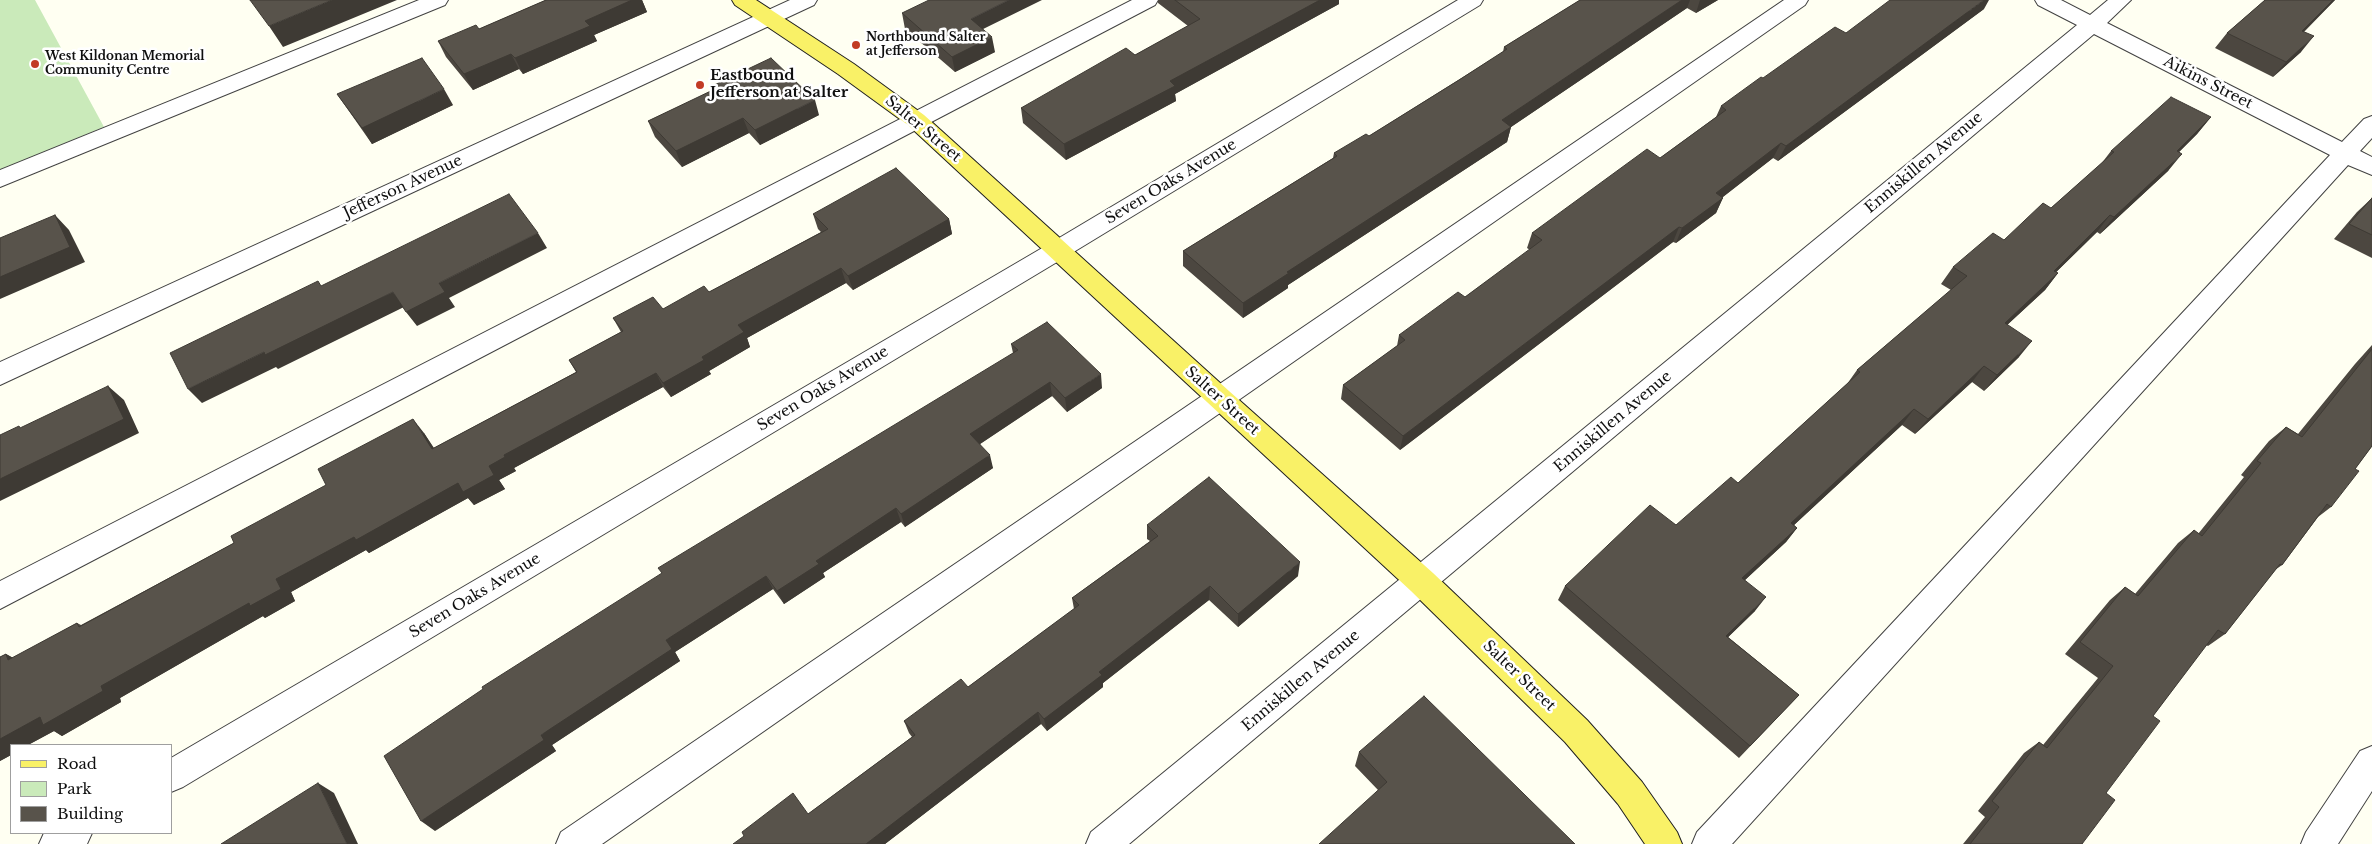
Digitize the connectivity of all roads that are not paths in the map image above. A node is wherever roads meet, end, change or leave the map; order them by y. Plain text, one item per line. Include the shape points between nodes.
1 (438, 0) edge
2 (742, 0) edge
3 (807, 0) edge
4 (1148, 0) edge
5 (1473, 0) edge
6 (1798, 0) edge
7 (2045, 0) edge
8 (2122, 0) edge
9 (767, 18) junction
10 (2093, 24) junction
11 (916, 120) junction
12 (2372, 124) edge
13 (2344, 154) junction
14 (2372, 167) edge
15 (0, 179) edge
16 (1058, 250) junction
17 (0, 374) edge
18 (1219, 399) junction
19 (1422, 582) junction
20 (0, 596) edge
21 (2372, 762) edge
22 (172, 775) edge
23 (73, 834) edge
24 (56, 844) edge
25 (573, 844) edge
26 (1103, 844) edge
27 (1665, 844) edge
28 (1709, 844) edge
29 (2318, 844) edge

1 - 15 street
2 - 9 main road, Salter Street
3 - 9 street, Jefferson Avenue
4 - 11 street
5 - 16 street, Seven Oaks Avenue
6 - 18 street
7 - 10 street, Aikins Street
8 - 10 street, Enniskillen Avenue
9 - 11 main road, Salter Street via 846,69
9 - 17 street, Jefferson Avenue
10 - 13 street, Aikins Street
10 - 19 street, Enniskillen Avenue
11 - 16 main road, Salter Street
11 - 20 street
12 - 13 street
13 - 14 street, Aikins Street
13 - 28 street
16 - 18 main road, Salter Street
16 - 22 street, Seven Oaks Avenue
18 - 19 main road, Salter Street
18 - 25 street
19 - 26 street, Enniskillen Avenue
19 - 27 main road, Salter Street via 1576,731 1630,793
21 - 29 street
23 - 24 street

